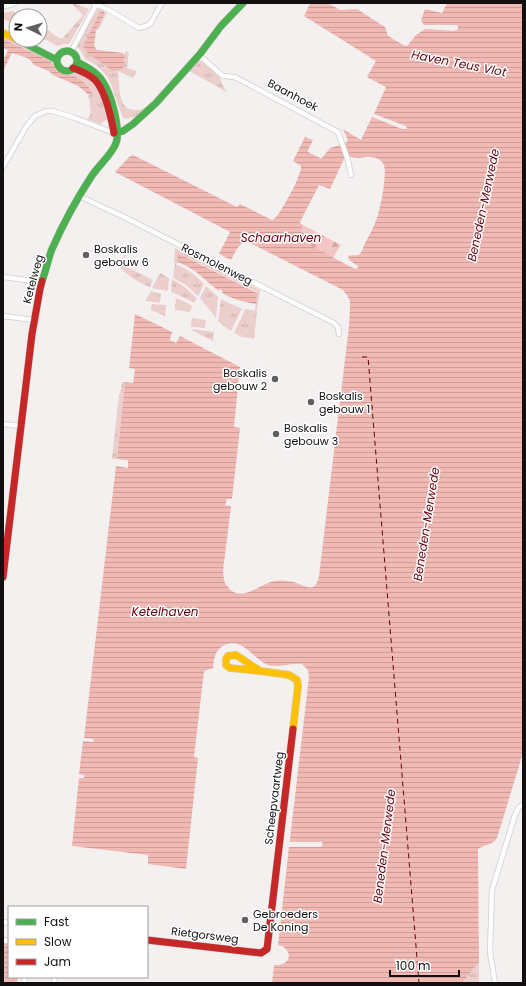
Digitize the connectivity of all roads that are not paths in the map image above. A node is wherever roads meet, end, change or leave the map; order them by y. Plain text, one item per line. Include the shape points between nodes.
1 (15, 3) edge
2 (96, 3) edge
3 (162, 3) edge
4 (243, 3) edge
5 (3, 6) edge
6 (38, 48) edge
7 (43, 48) edge
8 (71, 52) junction
9 (200, 56) junction
10 (58, 57) junction
11 (75, 65) junction
12 (116, 133) junction
13 (3, 167) edge
14 (351, 175) dead end
15 (79, 196) junction
16 (3, 277) edge
17 (42, 282) junction
18 (3, 316) edge
19 (34, 320) junction
20 (339, 334) dead end
21 (3, 424) edge
22 (21, 426) junction
23 (3, 577) edge
24 (260, 671) dead end
25 (523, 805) edge
26 (148, 940) edge
27 (261, 953) joint
28 (495, 983) edge

1 - 5 street
2 - 3 street via 139,28 150,24
2 - 8 street
4 - 9 street via 233,12
6 - 10 street
7 - 10 street
8 - 10 street via 66,51
8 - 11 street via 76,57
9 - 12 street via 144,116
9 - 14 street, Baanhoek via 223,76 235,78 338,132
10 - 11 street via 59,65 63,69 68,70
11 - 12 street via 93,71 103,81 116,118
12 - 13 street via 75,118 46,111 35,116 26,127
12 - 15 street, Ketelweg via 110,153
15 - 17 street, Ketelweg via 52,250
15 - 20 street, Rosmolenweg via 334,323
16 - 17 street
17 - 19 street, Ketelweg
18 - 19 street
19 - 22 street, Ketelweg
21 - 22 street
22 - 23 street, Ketelweg
24 - 27 street, Scheepvaartweg via 289,675 297,680 298,686 267,949
25 - 28 street via 515,815 492,890 490,952
26 - 27 street, Rietgorsweg

